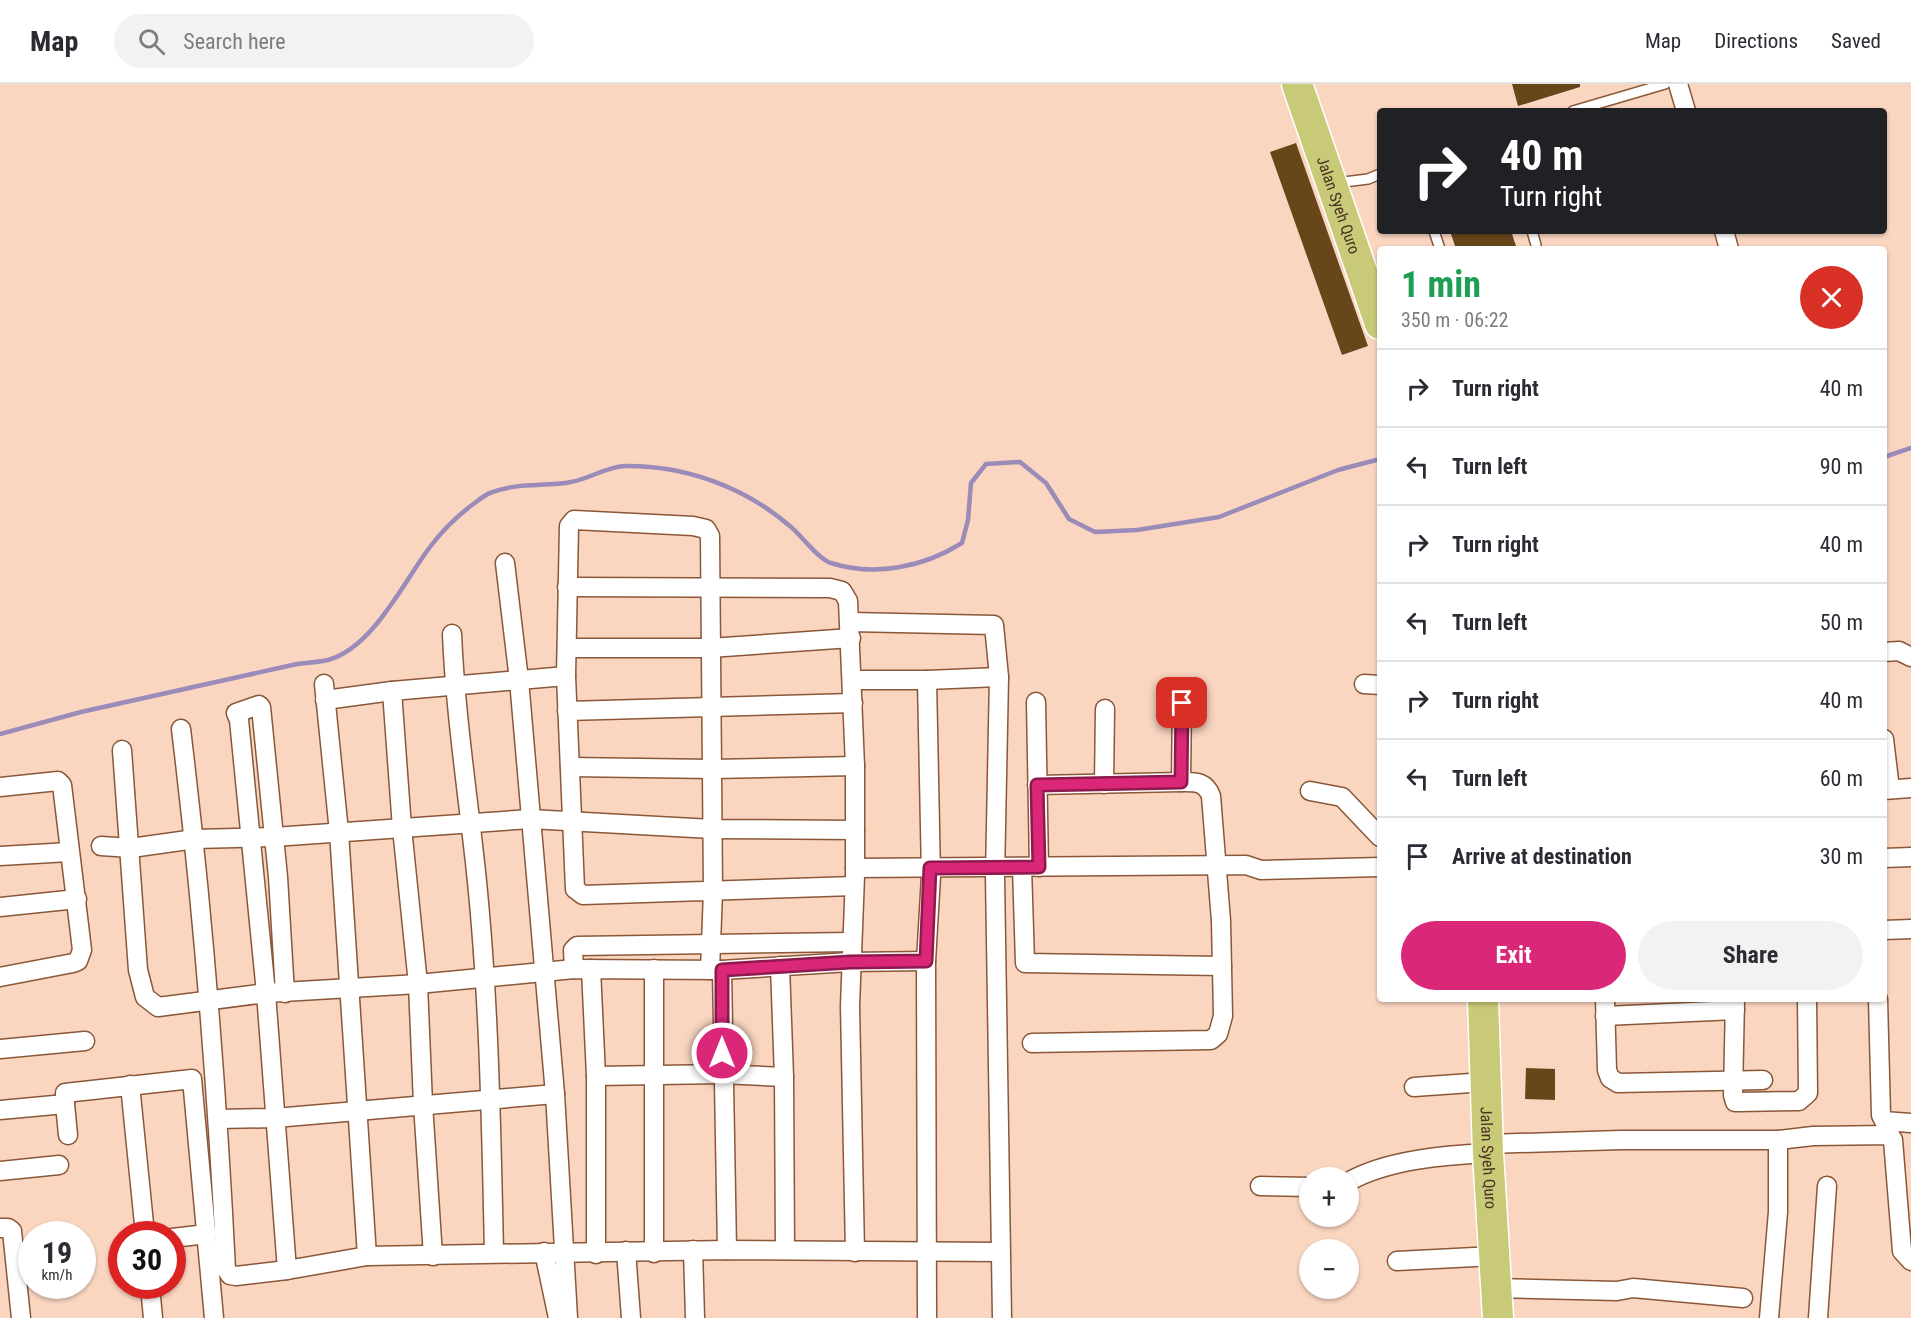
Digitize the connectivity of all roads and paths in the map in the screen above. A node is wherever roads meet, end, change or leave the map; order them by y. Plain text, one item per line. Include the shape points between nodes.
1 (1297, 84) edge
2 (1665, 84) edge
3 (1678, 84) edge
4 (1593, 108) edge
5 (1685, 108) edge
6 (1377, 175) edge
7 (1330, 184) junction
8 (1533, 234) edge
9 (1536, 245) dead end
10 (1377, 316) edge
11 (505, 563) dead end
12 (567, 587) junction
13 (710, 588) junction
14 (851, 630) junction
15 (452, 634) dead end
16 (567, 648) junction
17 (710, 648) junction
18 (1887, 652) edge
19 (1911, 657) edge
20 (566, 676) junction
21 (999, 676) junction
22 (519, 680) junction
23 (854, 680) junction
24 (927, 680) junction
25 (454, 684) junction
26 (392, 691) junction
27 (1036, 702) dead end
28 (853, 703) junction
29 (1182, 703) dead end
30 (711, 708) junction
31 (1105, 709) dead end
32 (567, 711) junction
33 (181, 729) dead end
34 (122, 750) dead end
35 (855, 766) junction
36 (570, 767) junction
37 (712, 769) junction
38 (1181, 782) junction
39 (1104, 784) junction
40 (1037, 785) junction
41 (0, 787) edge
42 (1911, 788) edge
43 (1887, 789) edge
44 (1310, 790) dead end
45 (530, 819) junction
46 (573, 823) junction
47 (469, 824) junction
48 (402, 828) junction
49 (712, 829) junction
50 (855, 830) junction
51 (339, 832) junction
52 (1377, 834) edge
53 (252, 837) junction
54 (274, 837) junction
55 (195, 839) junction
56 (101, 846) dead end
57 (132, 848) junction
58 (69, 852) junction
59 (0, 856) edge
60 (1911, 857) edge
61 (1887, 858) edge
62 (1377, 867) edge
63 (1028, 870) junction
64 (931, 872) junction
65 (996, 872) junction
66 (1215, 872) junction
67 (855, 877) junction
68 (713, 891) junction
69 (77, 899) junction
70 (0, 907) edge
71 (1911, 928) edge
72 (1887, 930) edge
73 (852, 942) junction
74 (712, 945) junction
75 (926, 961) junction
76 (850, 962) junction
77 (780, 966) junction
78 (1222, 966) junction
79 (582, 969) junction
80 (654, 969) junction
81 (716, 970) junction
82 (543, 971) junction
83 (0, 977) edge
84 (484, 978) junction
85 (418, 984) junction
86 (350, 988) junction
87 (266, 993) junction
88 (285, 993) junction
89 (209, 1000) junction
90 (1483, 1002) edge
91 (1807, 1002) edge
92 (1878, 1002) edge
93 (1735, 1005) edge
94 (1605, 1007) edge
95 (85, 1041) dead end
96 (1032, 1043) dead end
97 (0, 1049) edge
98 (722, 1074) junction
99 (653, 1075) junction
100 (596, 1076) junction
101 (784, 1077) junction
102 (1735, 1080) junction
103 (1763, 1080) dead end
104 (1485, 1082) junction
105 (130, 1085) junction
106 (1414, 1087) dead end
107 (555, 1094) junction
108 (490, 1098) junction
109 (65, 1104) junction
110 (423, 1104) junction
111 (0, 1110) edge
112 (357, 1110) junction
113 (275, 1118) junction
114 (219, 1119) junction
115 (1911, 1123) edge
116 (68, 1135) dead end
117 (1778, 1140) junction
118 (1487, 1149) junction
119 (58, 1165) dead end
120 (0, 1171) edge
121 (1359, 1176) edge
122 (1260, 1186) dead end
123 (1827, 1186) dead end
124 (1299, 1187) edge
125 (144, 1221) edge
126 (0, 1228) edge
127 (207, 1234) junction
128 (186, 1236) edge
129 (693, 1250) junction
130 (727, 1250) junction
131 (785, 1250) junction
132 (626, 1251) junction
133 (925, 1251) junction
134 (544, 1252) junction
135 (565, 1252) junction
136 (855, 1252) junction
137 (999, 1252) junction
138 (494, 1253) junction
139 (654, 1253) junction
140 (596, 1254) junction
141 (367, 1256) junction
142 (433, 1256) junction
143 (1494, 1256) junction
144 (1397, 1261) dead end
145 (1911, 1262) edge
146 (287, 1270) junction
147 (1495, 1288) junction
148 (1743, 1298) dead end
149 (151, 1299) edge
150 (21, 1318) edge
151 (153, 1318) edge
152 (214, 1318) edge
153 (558, 1318) edge
154 (568, 1318) edge
155 (632, 1318) edge
156 (695, 1318) edge
157 (927, 1318) edge
158 (1002, 1318) edge
159 (1498, 1318) edge
160 (1769, 1318) edge
161 (1818, 1318) edge

1 - 7 main road, Jalan Syeh Quro
2 - 4 lane
3 - 5 street
6 - 7 lane
7 - 10 main road, Jalan Syeh Quro
8 - 9 lane
11 - 22 street
12 - 13 street
12 - 13 street via 569,526 576,519 706,529 710,536
12 - 16 street
13 - 14 street via 842,591 848,601
13 - 17 street
14 - 17 street
14 - 21 street via 994,625
14 - 23 street
15 - 25 street
16 - 17 street
16 - 20 street
17 - 30 street
18 - 19 street via 1899,651
20 - 22 street
20 - 32 street
21 - 24 street
21 - 65 street
22 - 25 street
22 - 45 street
23 - 24 street
23 - 28 street
24 - 64 street
25 - 26 street
25 - 47 street
26 - 48 street
26 - 51 street via 324,692
27 - 40 street
28 - 30 street
28 - 35 street
29 - 38 street
30 - 32 street
30 - 37 street
31 - 39 street
32 - 36 street
33 - 55 street
34 - 57 street
35 - 37 street
35 - 50 street
36 - 37 street
36 - 46 street
37 - 49 street
38 - 39 street
38 - 66 street via 1200,782 1211,796
39 - 40 street
40 - 63 street
41 - 58 street via 61,783
42 - 43 street
44 - 52 street via 1342,796
45 - 46 street
45 - 47 street
45 - 82 street
46 - 49 street
46 - 68 street via 573,884 577,892
47 - 48 street
47 - 84 street
48 - 51 street
48 - 85 street
49 - 50 street
49 - 68 street
50 - 67 street
51 - 54 street
51 - 86 street
53 - 54 street
53 - 54 street via 236,713 259,705 263,711
53 - 55 street
53 - 87 street
54 - 88 street
55 - 57 street
55 - 89 street
56 - 57 street
57 - 89 street via 138,970 145,998 158,1007
58 - 59 street
58 - 69 street
60 - 61 street
62 - 66 street via 1262,870 1246,865
63 - 65 street
63 - 66 street
63 - 78 street via 1025,963
64 - 65 street
64 - 67 street
64 - 75 street
65 - 137 street
66 - 78 street
67 - 68 street
67 - 73 street
68 - 74 street
69 - 70 street
69 - 83 street via 82,950 78,961
71 - 72 street
73 - 74 street
73 - 76 street
74 - 79 street via 577,946 573,950
74 - 81 street
75 - 76 street
75 - 133 street
76 - 77 street
76 - 136 street
77 - 81 street
77 - 101 street
78 - 96 street via 1223,1016 1218,1034 1211,1040
79 - 80 street
79 - 82 street
79 - 100 street
80 - 81 street
80 - 99 street
81 - 98 street
82 - 84 street
82 - 107 street
84 - 85 street
84 - 108 street
85 - 86 street
85 - 110 street
86 - 88 street
86 - 112 street
87 - 88 street
87 - 89 street
87 - 113 street
89 - 114 street
90 - 104 main road, Jalan Syeh Quro
91 - 102 street via 1808,1093 1799,1101 1735,1102
92 - 115 street via 1881,1115 1888,1122
93 - 94 street
93 - 102 street
94 - 102 street via 1607,1070 1618,1083
95 - 97 street
98 - 99 street
98 - 101 street
98 - 130 street
99 - 100 street
99 - 139 street
100 - 140 street
101 - 131 street
102 - 103 street
104 - 106 street
104 - 118 main road, Jalan Syeh Quro
105 - 109 street via 65,1093
105 - 125 street
105 - 127 street via 192,1079
107 - 108 street
107 - 135 street
108 - 110 street
108 - 138 street
109 - 111 street
109 - 116 street
110 - 112 street
110 - 142 street
112 - 113 street
112 - 141 street
113 - 114 street
113 - 146 street
114 - 146 street via 226,1269 236,1276
117 - 118 street via 1621,1140
117 - 145 street via 1890,1135 1902,1251
117 - 160 street via 1778,1212
118 - 121 street via 1390,1166
118 - 143 main road, Jalan Syeh Quro
119 - 120 street
122 - 124 street
123 - 161 street
126 - 150 street via 12,1231
127 - 128 street
127 - 152 street
129 - 130 street
129 - 139 street
129 - 156 street
130 - 131 street
131 - 136 street
132 - 139 street
132 - 140 street
132 - 155 street
133 - 136 street
133 - 137 street
133 - 157 street
134 - 135 street
134 - 138 street
134 - 153 street
135 - 140 street
135 - 154 street
137 - 158 street
138 - 142 street
141 - 142 street
141 - 146 street
143 - 144 street
143 - 147 main road, Jalan Syeh Quro
147 - 148 street via 1633,1288
147 - 159 main road, Jalan Syeh Quro
149 - 151 street

